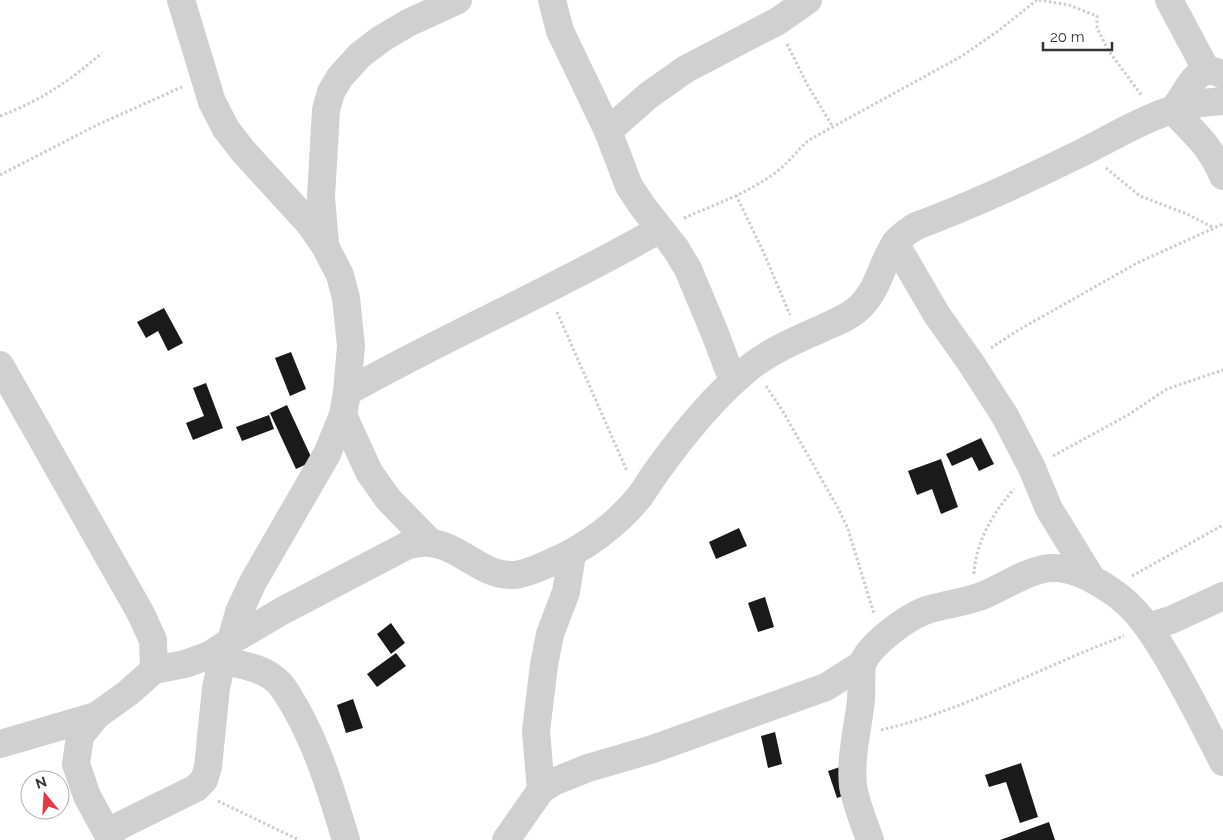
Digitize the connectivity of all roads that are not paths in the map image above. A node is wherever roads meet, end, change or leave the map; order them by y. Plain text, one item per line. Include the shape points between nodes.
1 (181, 0) edge
2 (458, 0) edge
3 (552, 0) edge
4 (808, 0) edge
5 (1170, 0) edge
6 (1215, 73) edge
7 (1223, 101) edge
8 (1163, 113) junction
9 (608, 131) junction
10 (1223, 176) edge
11 (660, 229) junction
12 (895, 243) junction
13 (325, 246) junction
14 (0, 365) edge
15 (740, 375) junction
16 (345, 403) junction
17 (431, 543) junction
18 (572, 554) junction
19 (1101, 585) junction
20 (1223, 596) edge
21 (1148, 627) junction
22 (221, 653) junction
23 (862, 664) junction
24 (154, 670) junction
25 (96, 716) junction
26 (0, 744) edge
27 (1223, 762) edge
28 (541, 790) junction
29 (109, 836) edge
30 (346, 840) edge
31 (506, 840) edge
32 (870, 840) edge

1 - 13 street via 212,102 226,129 308,222
2 - 13 street via 381,39 360,55 330,92 321,197
3 - 9 street via 568,52
4 - 9 street via 778,21 686,69
5 - 6 street
6 - 8 street via 1195,77
7 - 8 street
8 - 10 street via 1209,148
8 - 12 street via 1022,182 916,226
9 - 11 street via 629,186
11 - 15 street via 688,269 711,322
11 - 16 street via 547,291 435,345
12 - 15 street via 874,292 861,307 770,354
12 - 19 street via 936,315 1009,424 1049,510
13 - 16 street via 340,275 346,298 351,346
14 - 24 street via 140,612 153,640
15 - 18 street via 708,407 640,496 601,533
16 - 17 street via 356,445 370,472 388,499
16 - 22 street via 327,454 254,582
17 - 18 street via 455,551 495,573 514,575
17 - 22 street via 408,545 367,565
18 - 28 street via 566,592 550,634 540,692 536,730
19 - 21 street via 1126,602
19 - 23 street via 1067,570 1051,568 1038,571 972,600 927,610 883,638
20 - 21 street
21 - 27 street via 1191,698
22 - 24 street
22 - 29 street via 204,780 196,788
22 - 30 street via 270,675 281,684 313,741
23 - 28 street via 826,687 653,749 588,768
23 - 32 street via 853,765 854,787
24 - 25 street
25 - 26 street
25 - 29 street via 80,736 76,764
28 - 31 street

